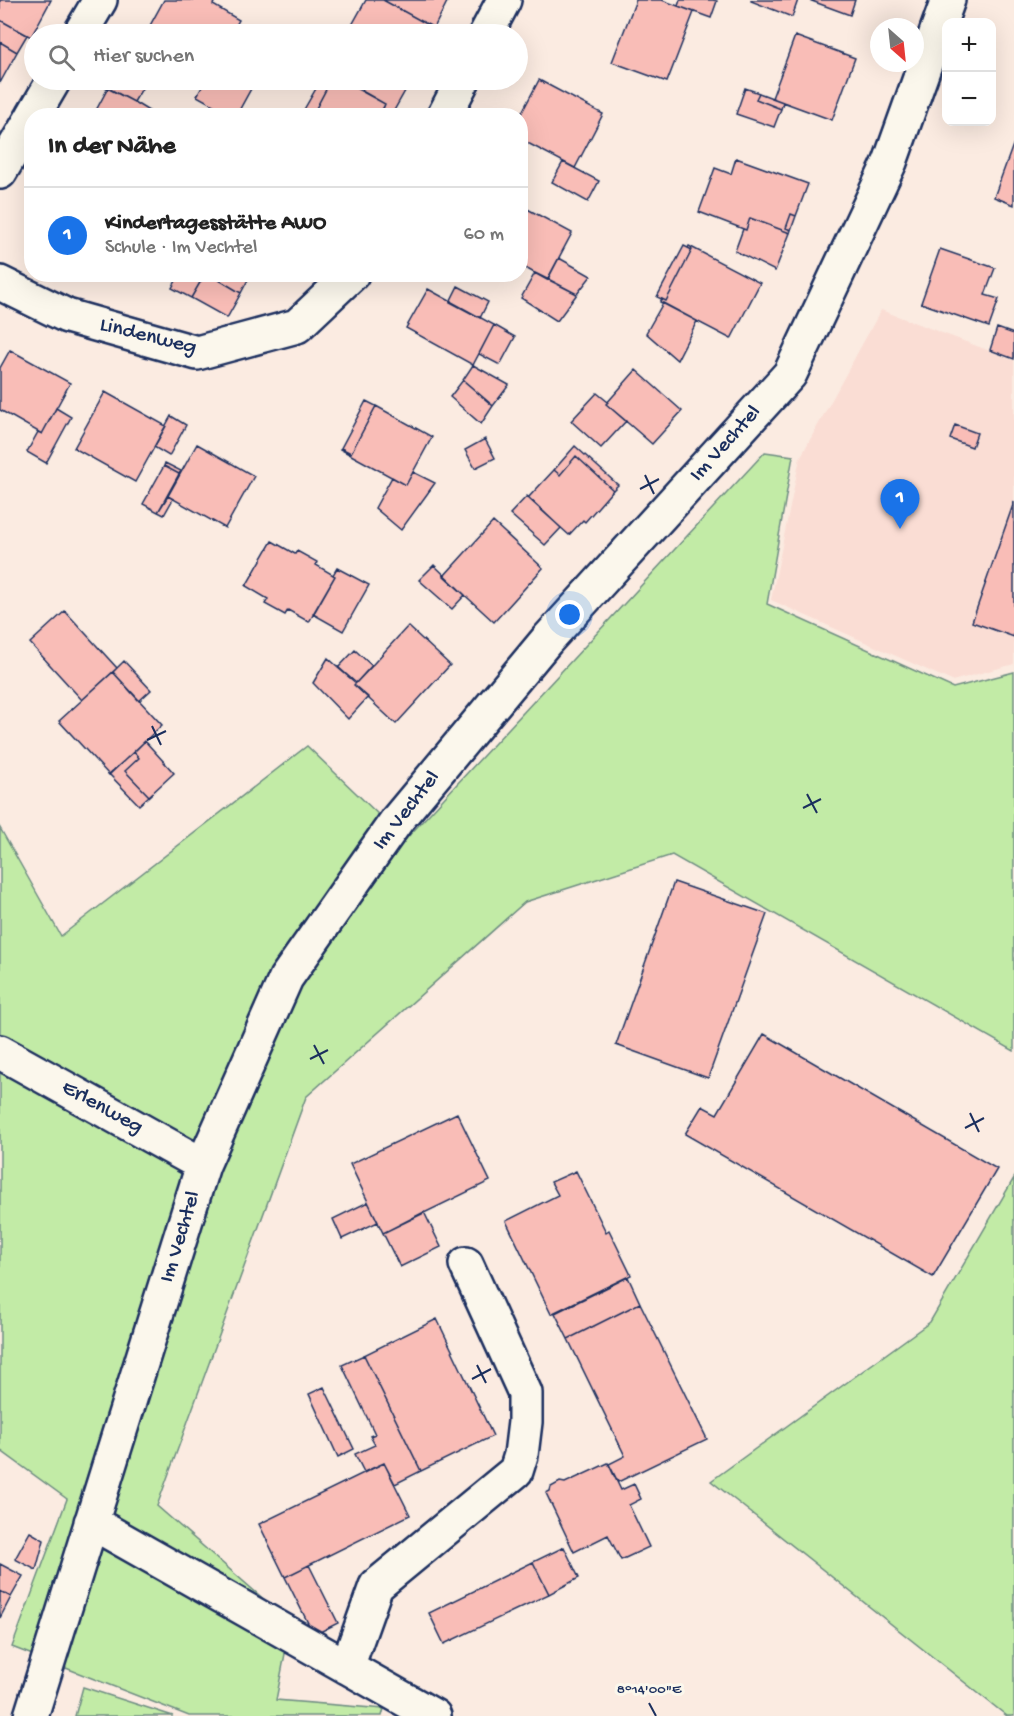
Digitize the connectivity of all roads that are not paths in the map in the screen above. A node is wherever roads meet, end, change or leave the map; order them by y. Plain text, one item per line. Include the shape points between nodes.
1 (100, 0) edge
2 (504, 0) edge
3 (948, 0) edge
4 (86, 24) edge
5 (491, 24) edge
6 (48, 90) edge
7 (458, 90) edge
8 (37, 108) edge
9 (448, 108) edge
10 (24, 131) edge
11 (0, 172) edge
12 (344, 282) edge
13 (0, 283) edge
14 (0, 1052) edge
15 (203, 1165) junction
16 (466, 1264) dead end
17 (91, 1522) junction
18 (347, 1666) junction
19 (31, 1716) edge
20 (434, 1716) edge

1 - 4 street
2 - 5 street
3 - 15 street, Im Vechtel via 890,162 790,374 547,640 397,820 286,978
6 - 8 street
7 - 9 street
10 - 11 street
12 - 13 street, Lindenweg via 297,326 197,353 67,316
14 - 15 street, Erlenweg
15 - 17 street, Im Vechtel
16 - 18 street via 525,1393 521,1455 516,1471 376,1586
17 - 18 street
17 - 19 street, Im Vechtel
18 - 20 street

